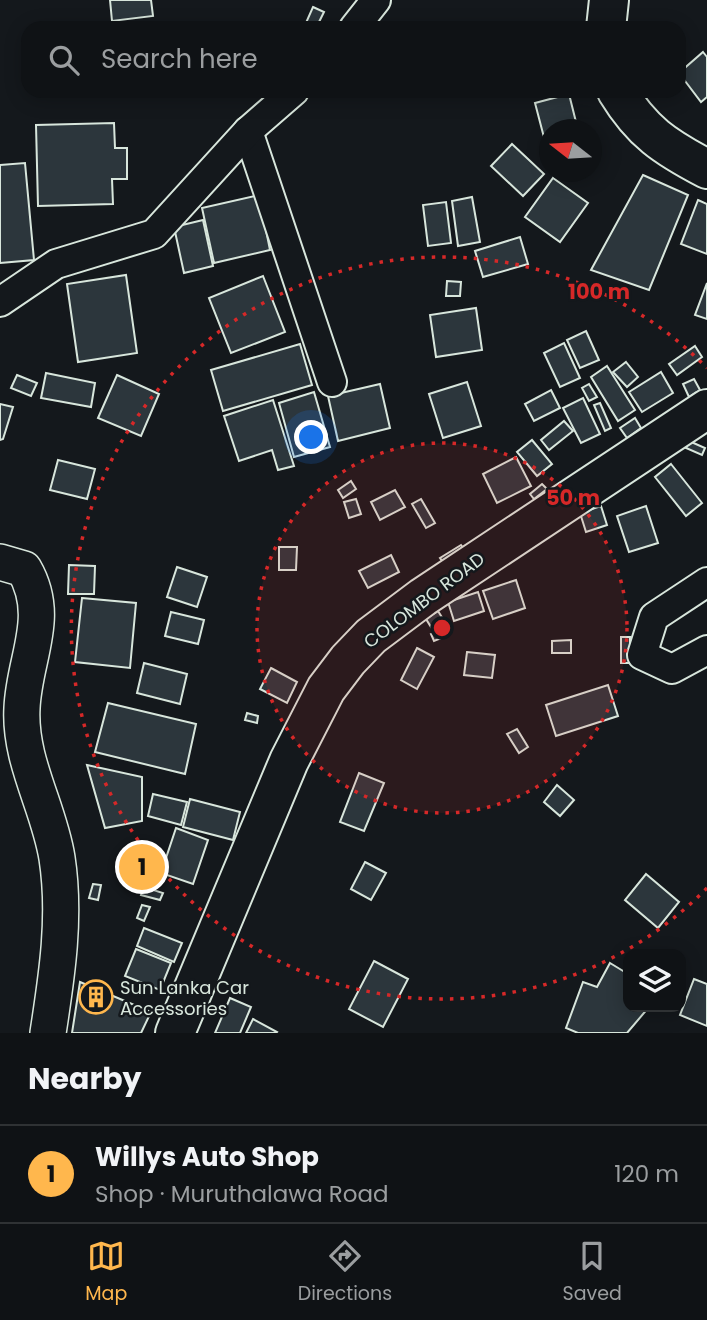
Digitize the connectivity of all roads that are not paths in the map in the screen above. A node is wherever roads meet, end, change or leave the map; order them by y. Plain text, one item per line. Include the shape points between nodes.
1 (376, 0) edge
2 (609, 0) edge
3 (360, 21) edge
4 (607, 21) edge
5 (286, 98) edge
6 (622, 98) edge
7 (248, 131) junction
8 (707, 169) edge
9 (0, 302) edge
10 (332, 382) dead end
11 (707, 409) edge
12 (0, 562) edge
13 (707, 582) edge
14 (707, 650) edge
15 (48, 1033) edge
16 (175, 1033) edge

1 - 3 street
2 - 4 highway
5 - 7 street
6 - 8 highway via 652,136
7 - 9 street via 154,234 56,264
7 - 10 street
11 - 16 highway, COLOMBO ROAD via 423,597 371,636 348,660 326,689 289,761
12 - 15 main road via 24,569 34,585 37,605 22,709 26,757 56,856 61,898
13 - 14 street via 654,617 642,655 672,669

